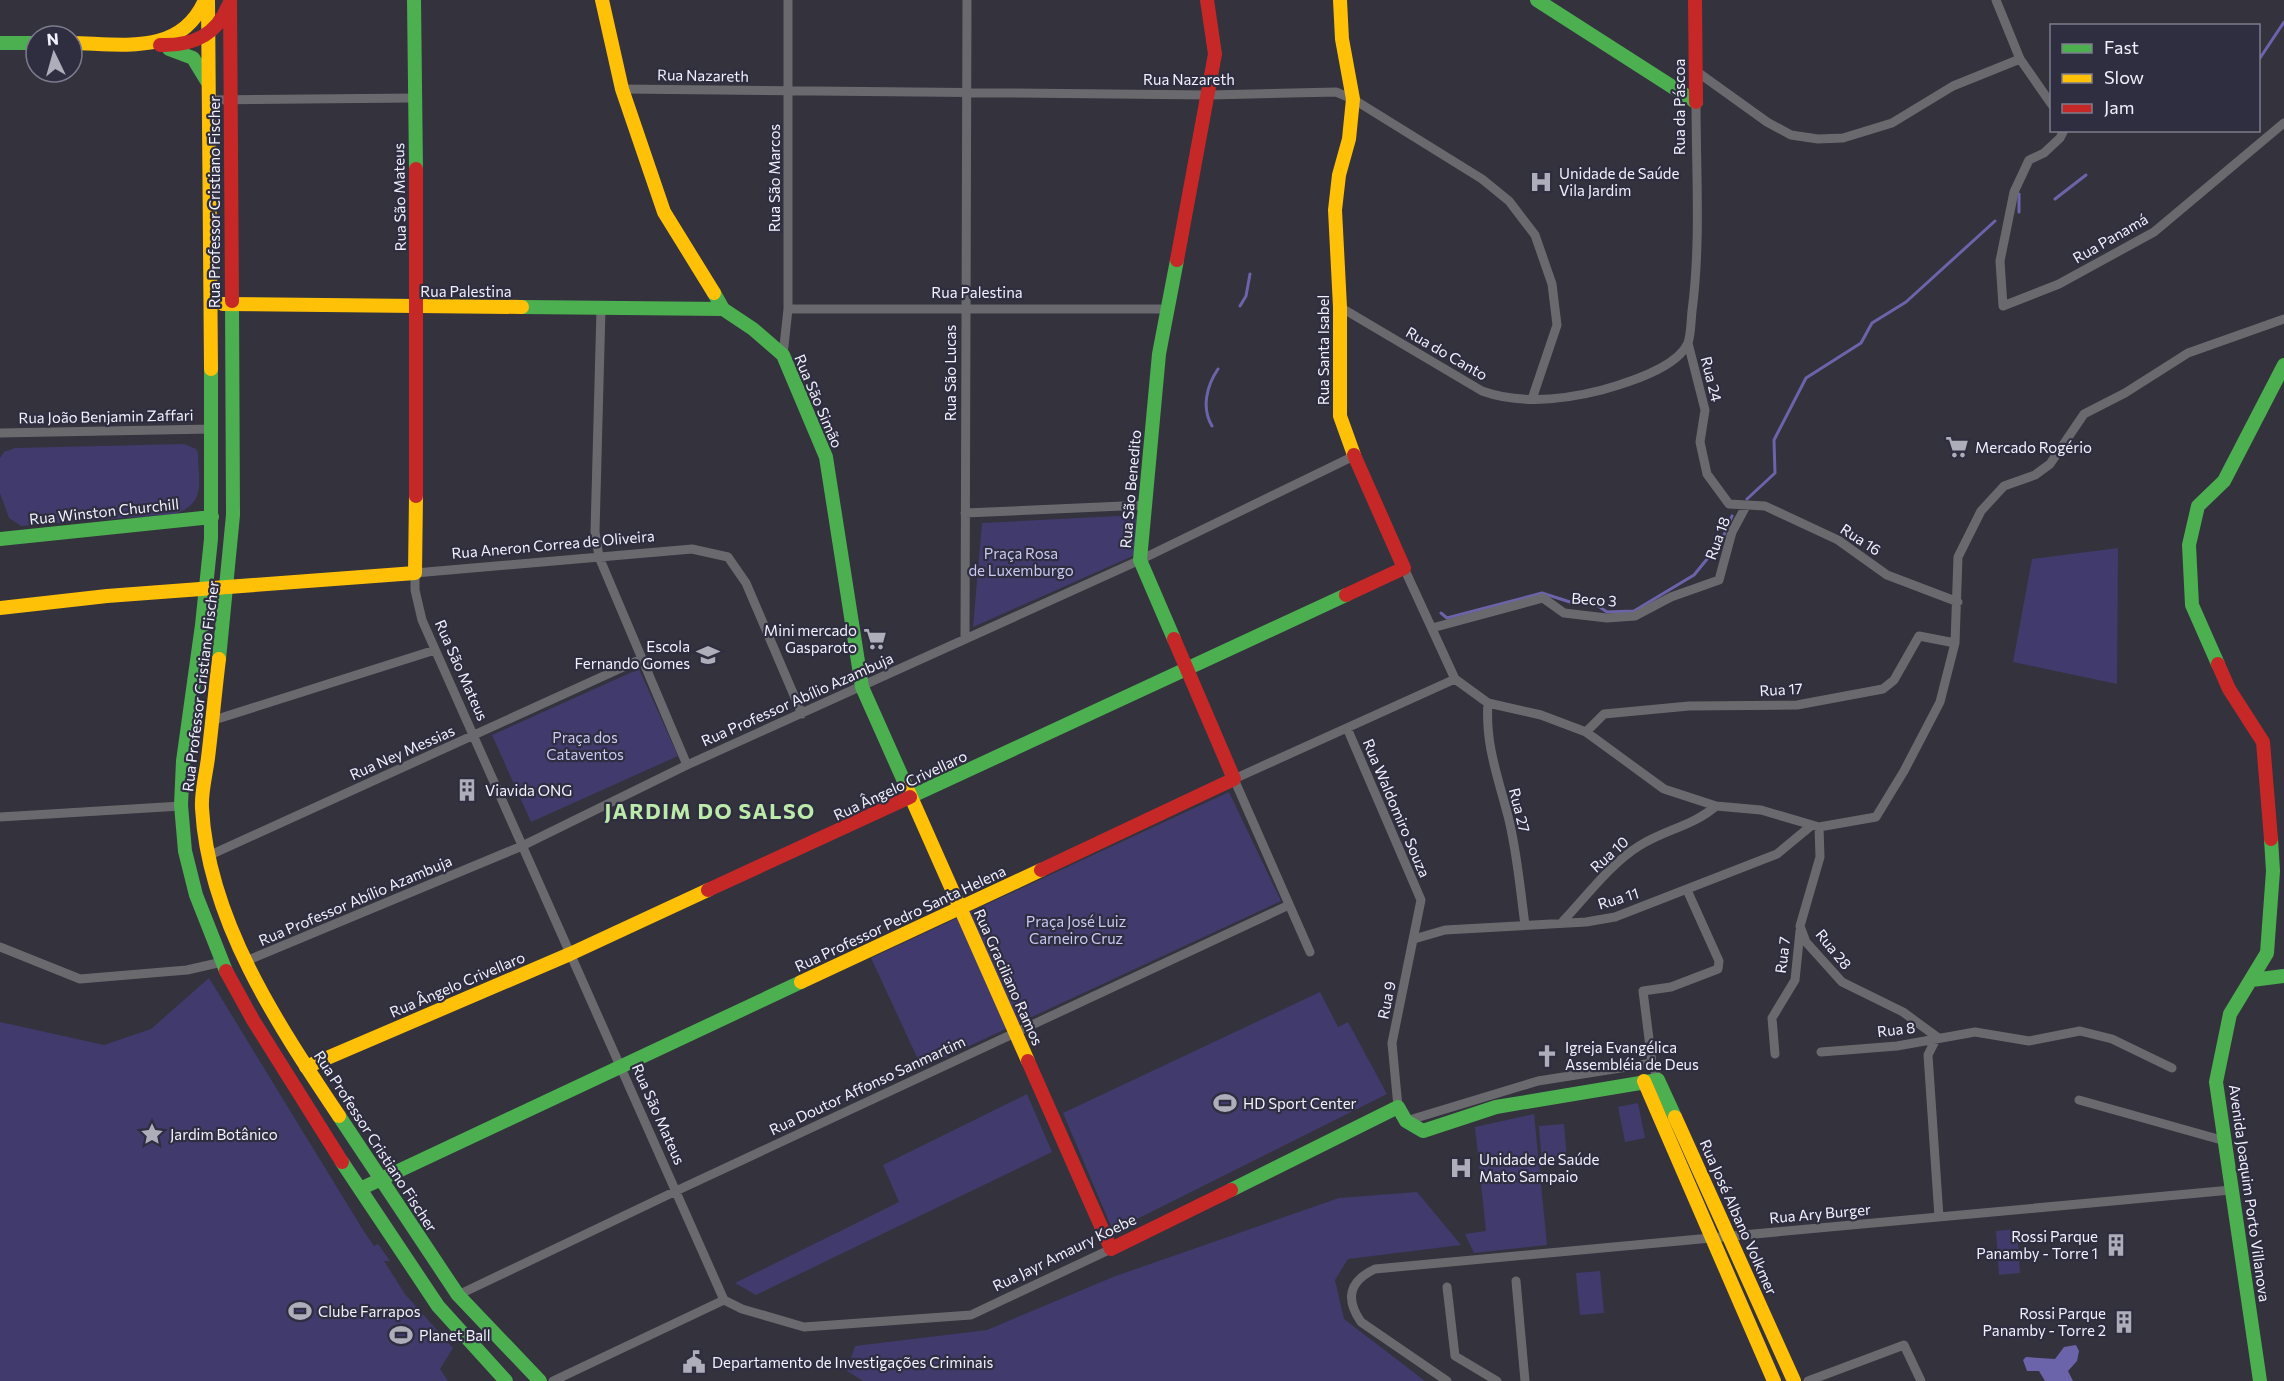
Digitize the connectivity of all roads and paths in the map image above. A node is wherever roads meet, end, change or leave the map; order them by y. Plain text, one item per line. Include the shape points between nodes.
1 (206, 0) edge
2 (230, 0) edge
3 (414, 0) edge
4 (602, 0) edge
5 (788, 0) edge
6 (967, 0) edge
7 (1208, 0) edge
8 (1340, 0) edge
9 (1537, 0) edge
10 (1695, 0) edge
11 (1996, 0) edge
12 (208, 35) junction
13 (0, 43) edge
14 (24, 43) edge
15 (84, 43) edge
16 (143, 43) junction
17 (2020, 59) junction
18 (1696, 71) junction
19 (209, 85) junction
20 (622, 89) junction
21 (790, 91) junction
22 (966, 92) junction
23 (1210, 94) junction
24 (414, 98) junction
25 (231, 99) junction
26 (1353, 99) junction
27 (209, 100) junction
28 (1696, 102) junction
29 (2050, 102) edge
30 (2284, 123) edge
31 (2063, 132) edge
32 (209, 304) junction
33 (230, 304) junction
34 (1340, 307) junction
35 (417, 308) junction
36 (601, 309) junction
37 (723, 309) junction
38 (788, 309) junction
39 (966, 309) junction
40 (1167, 309) junction
41 (2284, 320) edge
42 (1688, 343) junction
43 (783, 355) junction
44 (2284, 366) edge
45 (1532, 399) junction
46 (212, 429) junction
47 (0, 433) edge
48 (1356, 455) junction
49 (1145, 506) junction
50 (1746, 506) junction
51 (965, 513) junction
52 (212, 517) junction
53 (0, 539) edge
54 (599, 557) junction
55 (1140, 560) junction
56 (1404, 568) junction
57 (415, 573) junction
58 (1719, 580) joint
59 (228, 586) junction
60 (208, 587) junction
61 (1958, 602) junction
62 (0, 608) edge
63 (1432, 628) junction
64 (965, 639) junction
65 (1955, 644) junction
66 (435, 650) junction
67 (641, 658) junction
68 (1186, 670) junction
69 (1455, 679) junction
70 (862, 687) junction
71 (194, 691) junction
72 (215, 693) junction
73 (1488, 703) junction
74 (802, 714) junction
75 (212, 721) junction
76 (1347, 728) junction
77 (1586, 732) junction
78 (473, 737) junction
79 (687, 765) junction
80 (1234, 779) junction
81 (911, 798) junction
82 (181, 806) junction
83 (1716, 806) junction
84 (0, 817) edge
85 (1815, 826) junction
86 (522, 846) junction
87 (208, 856) junction
88 (1688, 890) junction
89 (1421, 900) joint
90 (1289, 905) junction
91 (960, 908) junction
92 (1563, 921) junction
93 (1525, 925) junction
94 (1800, 926) junction
95 (1414, 939) junction
96 (0, 947) edge
97 (1310, 952) dead end
98 (570, 954) junction
99 (246, 961) junction
100 (222, 962) junction
101 (2284, 976) edge
102 (2252, 980) junction
103 (1015, 1032) junction
104 (1937, 1037) junction
105 (1821, 1052) dead end
106 (1775, 1054) dead end
107 (1652, 1063) junction
108 (306, 1066) junction
109 (621, 1067) junction
110 (2172, 1068) dead end
111 (1651, 1080) junction
112 (2079, 1100) dead end
113 (1398, 1107) junction
114 (1406, 1121) junction
115 (2226, 1141) junction
116 (381, 1179) junction
117 (360, 1189) junction
118 (2231, 1190) junction
119 (676, 1191) junction
120 (1939, 1217) junction
121 (1729, 1237) junction
122 (1714, 1238) junction
123 (1111, 1249) junction
124 (1516, 1281) dead end
125 (1447, 1287) dead end
126 (459, 1295) junction
127 (724, 1300) junction
128 (506, 1381) edge
129 (540, 1381) edge
130 (554, 1381) edge
131 (1447, 1381) edge
132 (1497, 1381) edge
133 (1526, 1381) edge
134 (1774, 1381) edge
135 (1794, 1381) edge
136 (1808, 1381) edge
137 (1921, 1381) edge
138 (2260, 1381) edge

1 - 12 street, Rua Professor Cristiano Fischer
1 - 16 street via 185,30
2 - 12 street via 226,15
2 - 25 street, Rua Professor Cristiano Fischer
3 - 24 street, Rua São Mateus
4 - 20 street, Rua São Simão
5 - 21 street, Rua São Marcos
6 - 22 street, Rua São Lucas
7 - 23 street, Rua São Benedito via 1215,54
8 - 26 street, Rua Santa Isabel via 1342,39
9 - 28 street
10 - 18 street, Rua da Páscoa
11 - 17 street
12 - 16 street via 184,45
12 - 19 street, Rua Professor Cristiano Fischer
13 - 14 street
15 - 16 street
16 - 19 street via 185,53 201,68
17 - 18 street via 1953,86 1892,123 1843,138 1818,139 1791,135 1767,122
17 - 29 street
18 - 28 street, Rua da Páscoa
19 - 27 street, Rua Professor Cristiano Fischer
20 - 21 street, Rua Nazareth
20 - 37 street, Rua São Simão via 663,212
21 - 22 street, Rua Nazareth
21 - 38 street, Rua São Marcos
22 - 23 street, Rua Nazareth
22 - 39 street, Rua São Lucas
23 - 26 street, Rua Nazareth via 1336,92
23 - 40 street, Rua São Benedito
24 - 25 street
24 - 35 street, Rua São Mateus
25 - 27 street
25 - 33 street, Rua Professor Cristiano Fischer
26 - 34 street, Rua Santa Isabel via 1335,210
26 - 45 street, Rua Nazareth via 1482,179 1509,201 1535,235 1552,284 1557,325
27 - 32 street, Rua Professor Cristiano Fischer
28 - 42 street, Rua da Páscoa via 1695,285
30 - 31 street, Rua Panamá via 2154,232 2059,284 2003,306 2000,261 2014,192 2029,160 2044,153
32 - 33 street, Rua Palestina
32 - 46 street, Rua Professor Cristiano Fischer
33 - 35 street, Rua Palestina
33 - 59 street, Rua Professor Cristiano Fischer via 233,515
34 - 45 street, Rua do Canto via 1482,391 1505,399
34 - 48 street, Rua Santa Isabel via 1340,416
35 - 36 street, Rua Palestina
35 - 57 street, Rua São Mateus
36 - 37 street, Rua Palestina
36 - 54 street via 595,532
37 - 43 street, Rua São Simão via 753,328
38 - 39 street, Rua Palestina
38 - 43 street, Rua São Marcos
39 - 40 street, Rua Palestina
39 - 51 street, Rua São Lucas
40 - 49 street, Rua São Benedito
41 - 61 street via 2188,353 2084,414 2050,464 2035,476 2004,486 1981,511 1958,556
42 - 45 street, Rua do Canto via 1664,367 1630,382 1558,399
42 - 50 street, Rua 24 via 1705,410 1700,442 1707,474 1729,504
43 - 70 street, Rua São Simão via 826,457
44 - 102 street, Avenida Joaquim Porto Villanova via 2224,481 2198,506 2189,545 2192,605 2229,689 2263,742 2273,871 2267,953
46 - 47 street, Rua João Benjamin Zaffari
46 - 52 street, Rua Professor Cristiano Fischer
48 - 55 street, Rua Professor Abílio Azambuja
48 - 56 street, Rua Santa Isabel
49 - 51 street
49 - 55 street, Rua São Benedito
50 - 58 street, Rua 18 via 1732,532
50 - 61 street, Rua 16 via 1766,506 1838,540 1887,575
51 - 64 street, Rua São Lucas
52 - 53 street, Rua Winston Churchill
52 - 60 street, Rua Professor Cristiano Fischer
54 - 57 street, Rua Aneron Correa de Oliveira
54 - 67 street
54 - 74 street, Rua Aneron Correa de Oliveira via 692,549 728,557 746,583
55 - 64 street, Rua Professor Abílio Azambuja
55 - 68 street, Rua São Benedito
56 - 63 street, Rua Santa Isabel
56 - 68 street, Rua Ângelo Crivellaro
57 - 59 street, Rua Aneron Correa de Oliveira
57 - 66 street, Rua São Mateus via 417,600
58 - 63 street, Beco 3 via 1671,597 1635,616 1607,618 1564,613 1543,598
59 - 60 street, Rua Aneron Correa de Oliveira
59 - 72 street, Rua Professor Cristiano Fischer
60 - 62 street, Rua Aneron Correa de Oliveira
60 - 71 street, Rua Professor Cristiano Fischer
61 - 65 street
63 - 69 street, Rua Santa Isabel
64 - 70 street, Rua Professor Abílio Azambuja
65 - 77 street, Rua 17 via 1919,636 1894,680 1883,689 1797,705 1689,706 1604,714
65 - 85 street via 1940,702 1876,817
66 - 75 street
66 - 78 street, Rua São Mateus
67 - 78 street, Rua Ney Messias
67 - 79 street
68 - 80 street, Rua São Benedito
68 - 81 street, Rua Ângelo Crivellaro
69 - 73 street
69 - 76 street, Rua Professor Pedro Santa Helena
70 - 74 street, Rua Professor Abílio Azambuja
70 - 81 street, Rua Graciliano Ramos
71 - 72 street
71 - 82 street, Rua Professor Cristiano Fischer via 182,770
72 - 75 street, Rua Professor Cristiano Fischer
73 - 77 street via 1541,715
73 - 93 street, Rua 27 via 1486,725 1491,760 1508,817
74 - 79 street, Rua Professor Abílio Azambuja
75 - 87 street, Rua Professor Cristiano Fischer via 202,806
76 - 80 street, Rua Professor Pedro Santa Helena
76 - 89 street, Rua Waldomiro Souza
77 - 83 street via 1664,789
78 - 86 street, Rua São Mateus
78 - 87 street, Rua Ney Messias
79 - 86 street, Rua Professor Abílio Azambuja
80 - 90 street, Rua São Benedito
80 - 91 street, Rua Professor Pedro Santa Helena
81 - 91 street, Rua Graciliano Ramos
81 - 98 street, Rua Ângelo Crivellaro
82 - 84 street
82 - 100 street, Rua Professor Cristiano Fischer via 194,890
83 - 85 street via 1761,810
83 - 92 street, Rua 10 via 1702,818 1638,846
85 - 88 street, Rua 11 via 1777,854
85 - 94 street, Rua 28 via 1820,857
86 - 98 street, Rua São Mateus
86 - 99 street, Rua Professor Abílio Azambuja
87 - 99 street, Rua Professor Cristiano Fischer via 224,915
88 - 92 street, Rua 11 via 1615,916 1586,922
88 - 107 street via 1719,961 1718,969 1671,987 1643,991
89 - 95 street, Rua 9
90 - 97 street, Rua São Benedito
90 - 103 street, Rua Doutor Affonso Sanmartim
91 - 103 street, Rua Graciliano Ramos
91 - 109 street, Rua Professor Pedro Santa Helena
92 - 93 street, Rua 11
93 - 95 street, Rua 11 via 1445,930
94 - 104 street, Rua 28 via 1806,942 1842,982 1903,1012
94 - 106 street, Rua 7 via 1795,980 1772,1018
95 - 113 street, Rua 9 via 1392,1043
96 - 100 street via 80,979 187,970
98 - 108 street, Rua Ângelo Crivellaro
98 - 109 street, Rua São Mateus
99 - 108 street, Rua Professor Cristiano Fischer
100 - 117 street, Rua Professor Cristiano Fischer via 237,993
101 - 102 street
102 - 115 street, Avenida Joaquim Porto Villanova via 2230,1014 2216,1082
103 - 119 street, Rua Doutor Affonso Sanmartim
103 - 123 street, Rua Graciliano Ramos
104 - 105 street, Rua 8 via 1897,1046
104 - 110 street, Rua 8 via 1975,1032 2029,1041 2080,1031 2112,1039
104 - 120 street via 1928,1056
107 - 111 street
107 - 114 street via 1538,1081
108 - 116 street, Rua Professor Cristiano Fischer
109 - 116 street, Rua Professor Pedro Santa Helena
109 - 119 street, Rua São Mateus
111 - 114 street via 1496,1107 1423,1131
111 - 121 street, Rua José Albano Volkmer
111 - 122 street
112 - 115 street
113 - 114 street
113 - 123 street, Rua Jayr Amaury Koebe
115 - 118 street, Avenida Joaquim Porto Villanova
116 - 117 street, Rua Professor Pedro Santa Helena
116 - 126 street, Rua Professor Cristiano Fischer
117 - 128 street, Rua Professor Cristiano Fischer via 439,1307
118 - 120 street, Rua Ary Burger
118 - 138 street, Avenida Joaquim Porto Villanova
119 - 126 street, Rua Doutor Affonso Sanmartim
119 - 127 street, Rua São Mateus
120 - 121 street, Rua Ary Burger
121 - 122 street, Rua Ary Burger
121 - 135 street, Rua José Albano Volkmer
122 - 131 street, Rua Ary Burger via 1375,1269 1360,1275 1351,1292 1352,1309 1361,1322
122 - 134 street
123 - 127 street, Rua Jayr Amaury Koebe via 971,1315 804,1327
124 - 133 street
125 - 132 street via 1455,1356
126 - 129 street, Rua Professor Cristiano Fischer
127 - 130 street
136 - 137 street via 1904,1345

